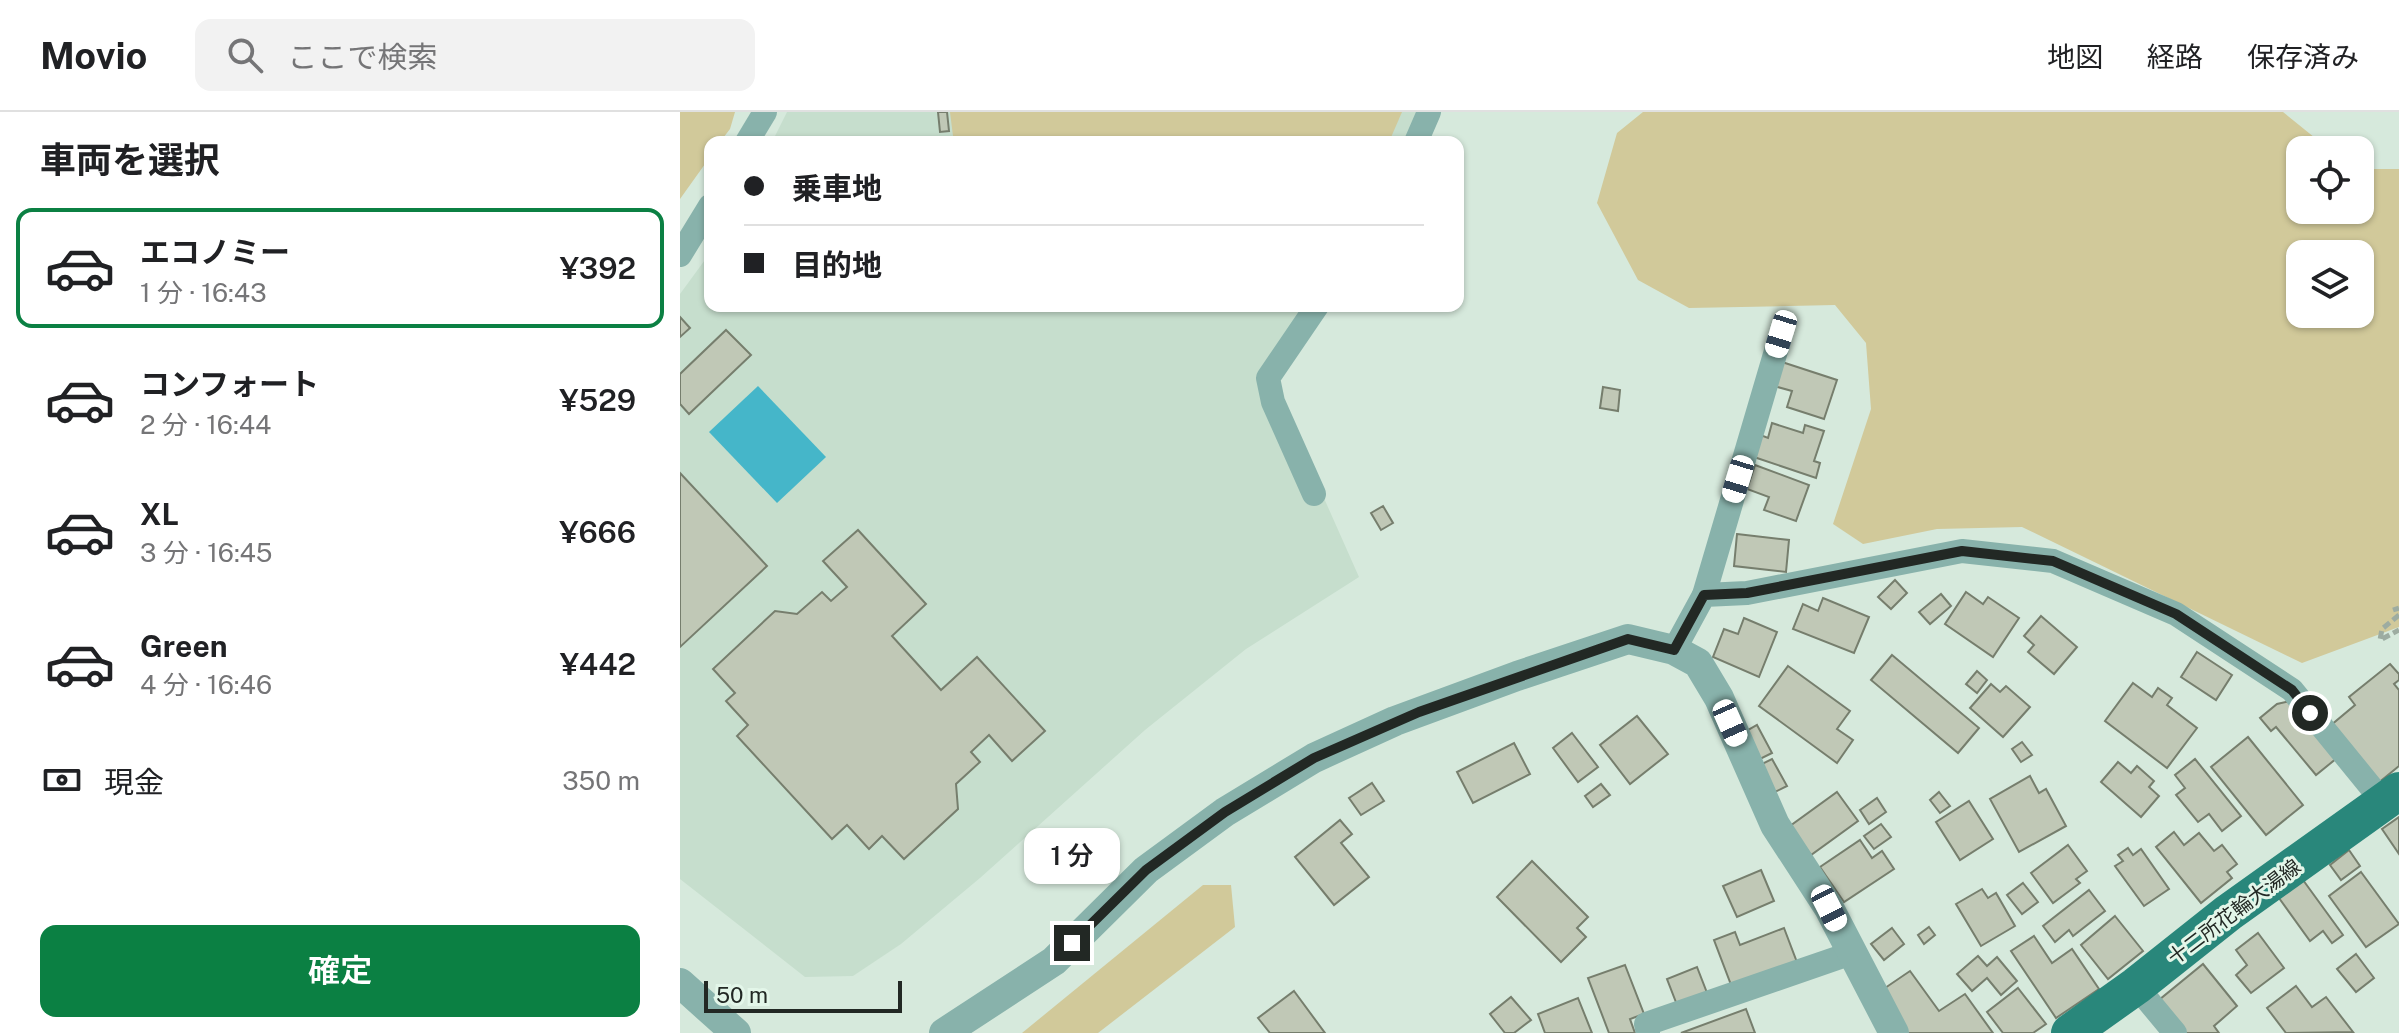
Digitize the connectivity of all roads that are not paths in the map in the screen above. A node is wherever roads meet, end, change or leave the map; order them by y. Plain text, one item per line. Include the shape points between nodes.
1 (765, 112) edge
2 (1429, 112) edge
3 (751, 136) edge
4 (1419, 136) edge
5 (704, 216) edge
6 (680, 255) edge
7 (1313, 312) edge
8 (1781, 334) dead end
9 (1314, 494) dead end
10 (1704, 595) junction
11 (1674, 650) junction
12 (2392, 797) edge
13 (1852, 953) junction
14 (680, 983) edge
15 (2136, 986) junction
16 (736, 1033) edge
17 (944, 1033) edge
18 (1648, 1033) edge
19 (1894, 1033) edge
20 (2070, 1033) edge
21 (2175, 1033) edge

1 - 3 street
2 - 4 street
5 - 6 street
7 - 9 street via 1268,378 1273,402
8 - 10 street
10 - 11 street
10 - 12 street via 1747,593 1962,551 2053,561 2176,614 2292,690
11 - 13 street via 1698,663 1719,698 1775,825
11 - 17 street via 1628,639 1422,711 1314,758 1225,812 1146,870 1054,961
12 - 15 main road, 十二所花輪大湯線 via 2228,913
13 - 18 street via 1646,1024
13 - 19 street
14 - 16 street
15 - 20 main road, 十二所花輪大湯線
15 - 21 street

